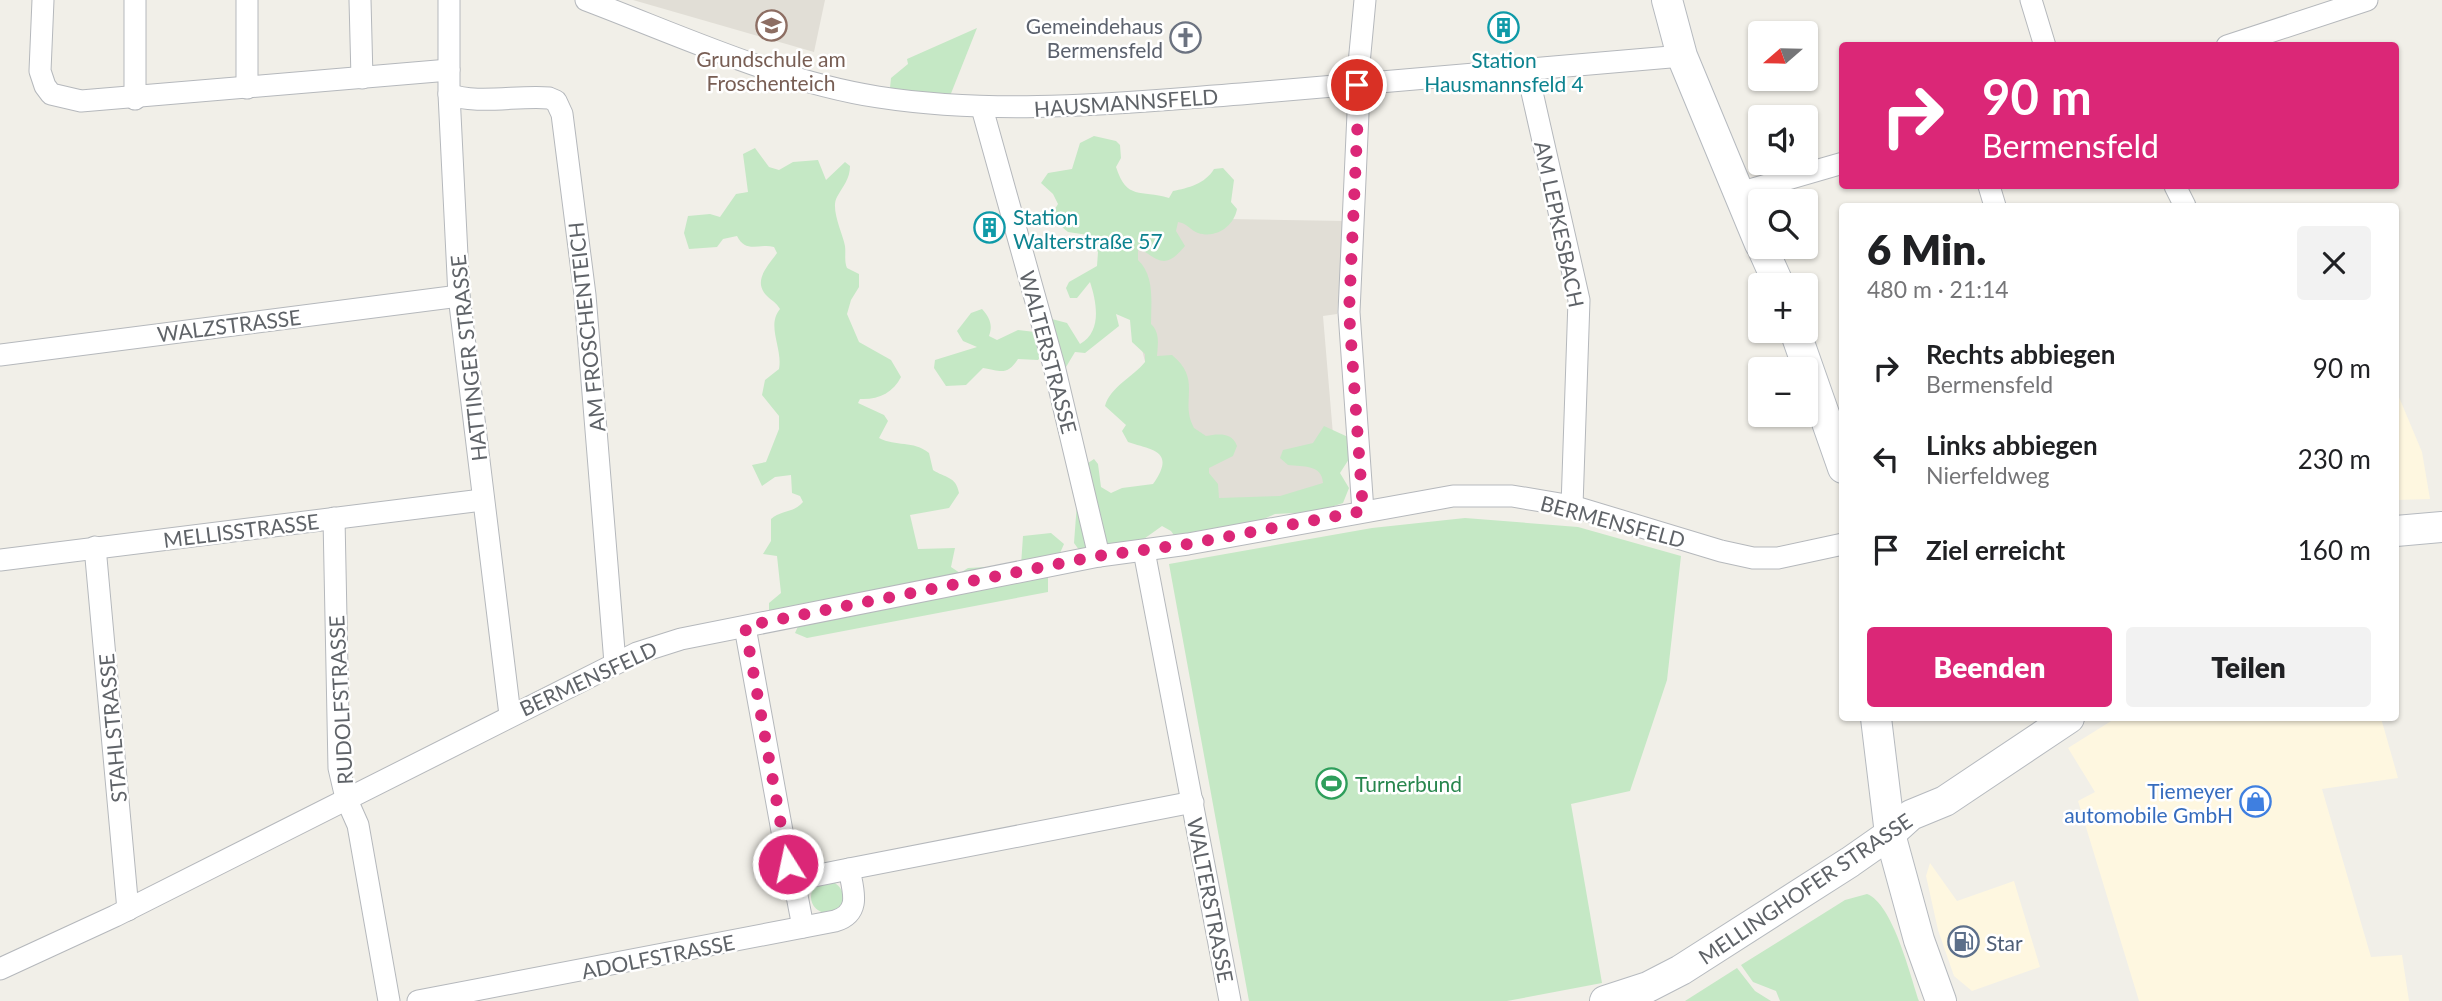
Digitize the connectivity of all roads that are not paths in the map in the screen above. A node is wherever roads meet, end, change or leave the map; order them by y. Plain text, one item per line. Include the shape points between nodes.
1 (43, 0) edge
2 (135, 0) edge
3 (247, 0) edge
4 (360, 0) edge
5 (449, 0) edge
6 (586, 0) edge
7 (1365, 0) edge
8 (1667, 0) edge
9 (2031, 0) edge
10 (2367, 0) edge
11 (2044, 42) edge
12 (2239, 42) edge
13 (1682, 56) junction
14 (449, 70) junction
15 (1527, 70) junction
16 (362, 78) junction
17 (1357, 85) junction
18 (247, 88) junction
19 (449, 94) junction
20 (135, 99) junction
21 (982, 108) junction
22 (1839, 164) edge
23 (1739, 193) junction
24 (1748, 215) edge
25 (459, 296) junction
26 (1798, 343) edge
27 (0, 355) edge
28 (1839, 457) edge
29 (482, 500) junction
30 (1572, 506) junction
31 (1363, 511) junction
32 (334, 519) junction
33 (2442, 527) edge
34 (2399, 531) edge
35 (1839, 545) edge
36 (96, 547) junction
37 (1144, 551) junction
38 (1098, 556) junction
39 (0, 559) edge
40 (745, 626) junction
41 (615, 663) junction
42 (510, 715) junction
43 (1876, 721) edge
44 (2065, 721) edge
45 (346, 797) junction
46 (1193, 802) junction
47 (1890, 834) junction
48 (849, 869) junction
49 (794, 880) junction
50 (128, 910) junction
51 (803, 927) junction
52 (0, 969) edge
53 (523, 992) edge
54 (1652, 994) edge
55 (389, 1001) edge
56 (418, 1001) edge
57 (1230, 1001) edge
58 (1605, 1001) edge
59 (1941, 1001) edge

1 - 20 street via 40,71 48,92 81,102
2 - 20 street
3 - 18 street
4 - 16 street
5 - 14 street, HATTINGER STRASSE
6 - 21 street, HAUSMANNSFELD via 805,80 877,96
7 - 17 street
8 - 13 street
9 - 11 street
10 - 12 street
13 - 15 street, HAUSMANNSFELD
13 - 23 street
14 - 16 street
14 - 19 street, HATTINGER STRASSE
15 - 17 street, HAUSMANNSFELD
15 - 30 street, AM LEPKESBACH via 1579,300
16 - 18 street
17 - 21 street, HAUSMANNSFELD via 1072,107
17 - 31 street via 1349,312
18 - 20 street
19 - 25 street, HATTINGER STRASSE
19 - 41 street, AM FROSCHENTEICH via 470,99 549,98 556,101 562,114 585,295
21 - 38 street, WALTERSTRASSE via 1056,376
22 - 23 street
23 - 24 street
25 - 27 street, WALZSTRASSE
25 - 29 street, HATTINGER STRASSE
26 - 28 street
29 - 32 street, MELLISSTRASSE
29 - 42 street, HATTINGER STRASSE
30 - 31 street, BERMENSFELD via 1471,495
30 - 35 street, BERMENSFELD via 1754,558 1778,558
31 - 37 street, BERMENSFELD
32 - 36 street, MELLISSTRASSE
32 - 45 street, RUDOLFSTRASSE via 339,768
33 - 34 street
36 - 39 street, MELLISSTRASSE
36 - 50 street, STAHLSTRASSE
37 - 38 street, BERMENSFELD
37 - 46 street, WALTERSTRASSE
38 - 40 street, BERMENSFELD
40 - 41 street, BERMENSFELD via 659,644
40 - 49 street
41 - 42 street, BERMENSFELD
42 - 45 street, BERMENSFELD
43 - 47 street
44 - 47 street, MELLINGHOFER STRASSE via 1945,801 1911,815
45 - 50 street, BERMENSFELD
45 - 55 street, RUDOLFSTRASSE via 358,825
46 - 48 street
46 - 57 street, WALTERSTRASSE
47 - 54 street, MELLINGHOFER STRASSE via 1681,970
47 - 59 street
48 - 49 street
48 - 51 street, ADOLFSTRASSE via 855,901 849,914
49 - 51 street
50 - 52 street, BERMENSFELD
51 - 53 street, ADOLFSTRASSE
53 - 56 street, ADOLFSTRASSE
54 - 58 street, MELLINGHOFER STRASSE

